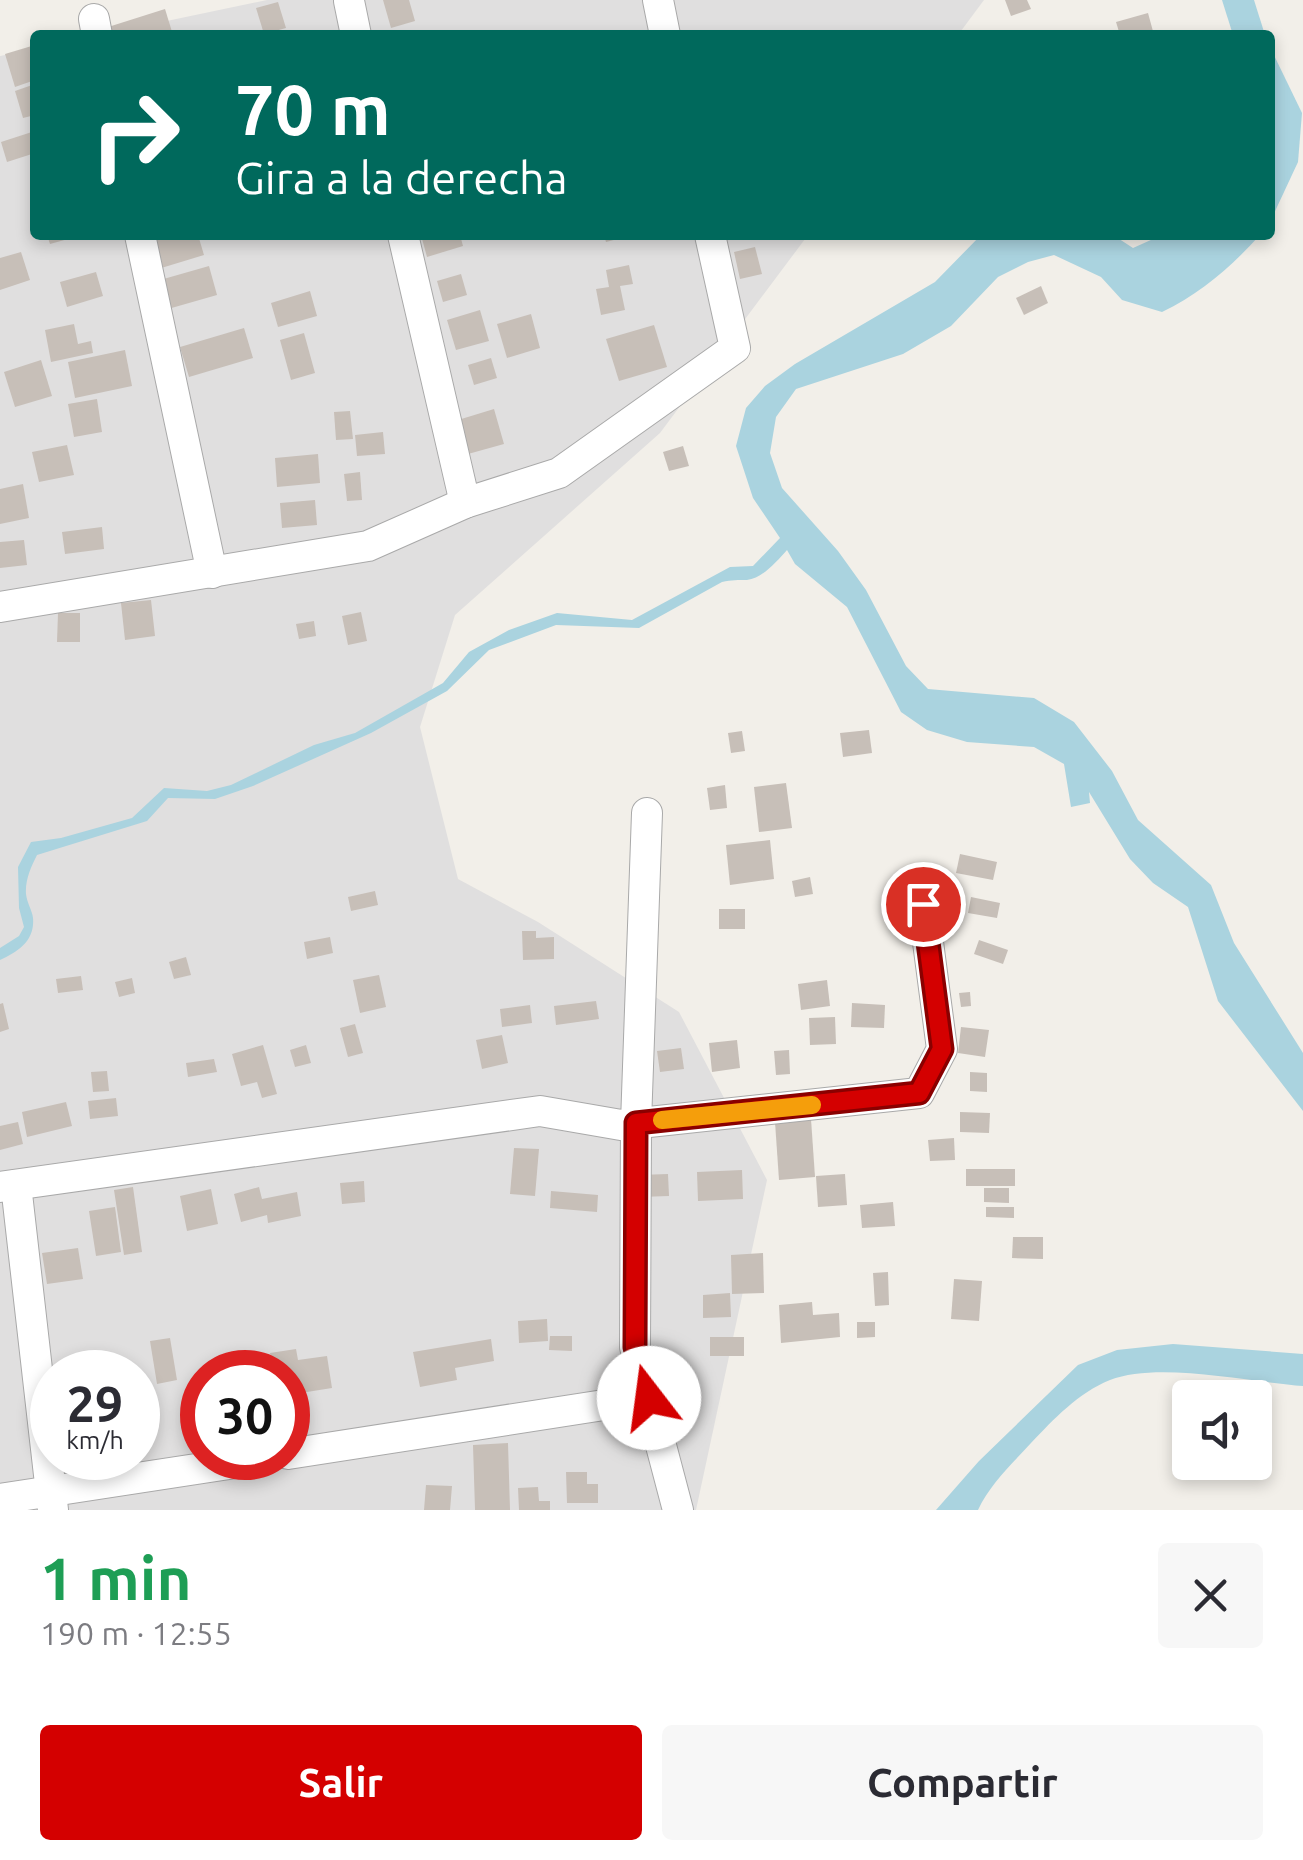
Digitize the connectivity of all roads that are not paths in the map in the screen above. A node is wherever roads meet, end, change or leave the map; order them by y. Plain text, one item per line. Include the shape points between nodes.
1 (658, 0) edge
2 (348, 1) edge
3 (355, 30) edge
4 (665, 30) edge
5 (141, 240) edge
6 (404, 240) edge
7 (711, 240) edge
8 (465, 503) junction
9 (212, 573) junction
10 (0, 607) edge
11 (646, 814) dead end
12 (923, 904) dead end
13 (636, 1123) junction
14 (8, 1186) edge
15 (649, 1398) junction
16 (310, 1451) edge
17 (180, 1476) edge
18 (0, 1499) edge
19 (52, 1501) edge
20 (678, 1510) edge

1 - 4 street
2 - 3 street
5 - 9 street
6 - 8 street
7 - 8 street via 735,348 559,473
8 - 9 street via 368,546
9 - 10 street
11 - 13 street
12 - 13 street via 942,1049 919,1093
13 - 14 street via 540,1112
13 - 15 street via 635,1347
14 - 19 street
15 - 16 street
15 - 20 street
17 - 19 street
18 - 19 street

